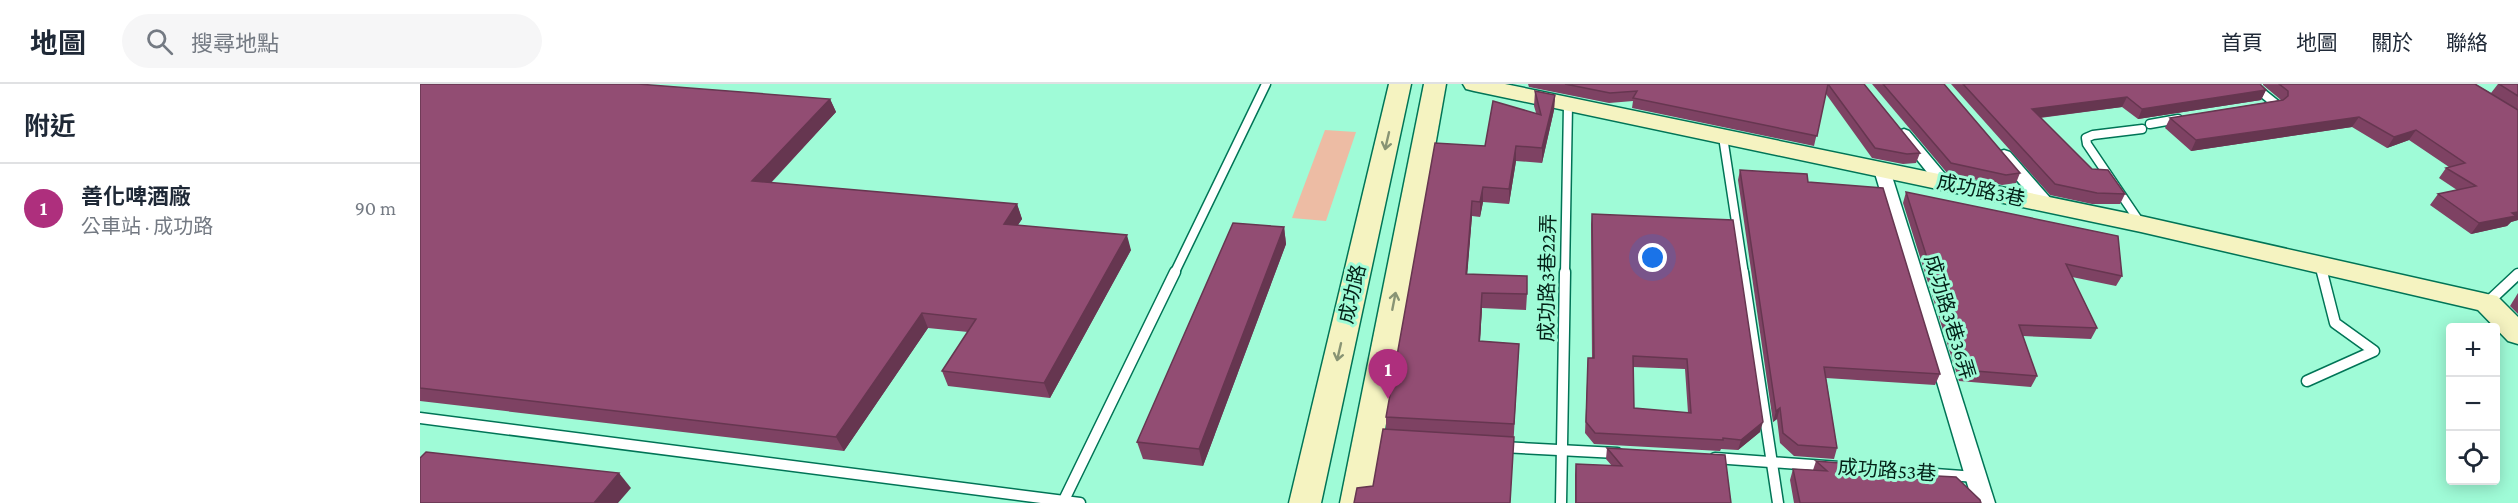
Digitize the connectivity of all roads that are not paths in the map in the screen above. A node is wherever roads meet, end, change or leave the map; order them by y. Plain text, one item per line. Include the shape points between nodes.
1 (1266, 84) edge
2 (1400, 84) edge
3 (1435, 84) edge
4 (1474, 84) edge
5 (2251, 84) edge
6 (1568, 105) junction
7 (2265, 105) edge
8 (2185, 118) edge
9 (1892, 120) edge
10 (2150, 124) dead end
11 (2142, 129) dead end
12 (1723, 137) junction
13 (1994, 144) edge
14 (1882, 170) junction
15 (1944, 183) junction
16 (2046, 204) junction
17 (2141, 224) junction
18 (2320, 264) junction
19 (2518, 274) edge
20 (2487, 303) junction
21 (2518, 334) edge
22 (2307, 381) dead end
23 (420, 418) edge
24 (1494, 446) edge
25 (1562, 451) junction
26 (1632, 454) edge
27 (1702, 457) edge
28 (1772, 461) junction
29 (1976, 477) junction
30 (1064, 500) junction
31 (1080, 503) edge
32 (1305, 503) edge
33 (1356, 503) edge
34 (1561, 503) edge
35 (1778, 503) edge
36 (1984, 503) edge

1 - 30 lane
2 -> 32 main road, 成功路
33 -> 3 main road via 1374,439
4 - 6 main road, 成功路3巷
5 - 7 lane via 2276,104
6 - 12 main road, 成功路3巷
6 - 25 lane, 成功路3巷22弄
8 - 10 lane
9 - 15 street
11 - 17 lane via 2086,138
12 - 14 main road, 成功路3巷
12 - 28 lane
13 - 16 street
14 - 15 main road, 成功路3巷
14 - 29 street, 成功路3巷36弄
15 - 16 main road, 成功路3巷
16 - 17 main road, 成功路3巷
17 - 18 main road, 成功路3巷
18 - 20 main road, 成功路3巷
18 - 22 lane via 2335,323 2374,351
19 - 20 lane
20 - 21 main road
23 - 30 lane
24 - 25 lane
25 - 26 lane
25 - 34 lane
27 - 28 lane, 成功路53巷
28 - 29 lane, 成功路53巷
28 - 35 lane
29 - 36 street
30 - 31 lane

